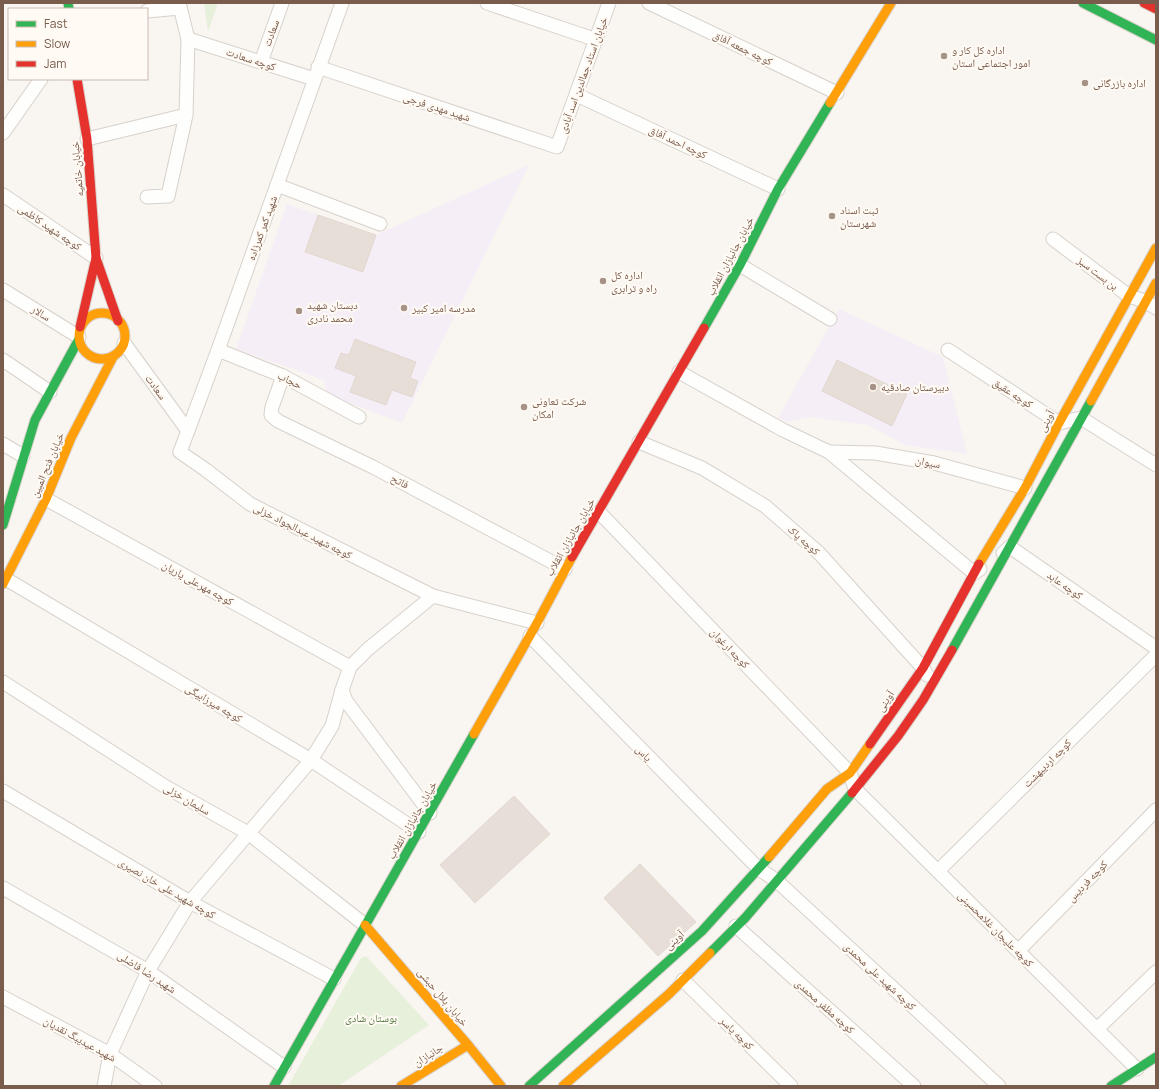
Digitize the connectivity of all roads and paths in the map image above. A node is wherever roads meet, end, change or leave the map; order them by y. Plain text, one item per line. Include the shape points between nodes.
1 (282, 3) edge
2 (342, 3) edge
3 (487, 3) edge
4 (610, 3) edge
5 (649, 3) edge
6 (891, 3) edge
7 (1082, 3) edge
8 (1144, 3) edge
9 (179, 5) edge
10 (1156, 9) edge
11 (148, 11) edge
12 (188, 39) junction
13 (597, 40) junction
14 (1156, 40) edge
15 (261, 62) junction
16 (316, 73) junction
17 (40, 80) edge
18 (77, 80) edge
19 (837, 93) junction
20 (577, 95) junction
21 (186, 115) junction
22 (3, 133) edge
23 (87, 139) junction
24 (557, 148) joint
25 (277, 185) junction
26 (778, 189) junction
27 (3, 196) edge
28 (147, 197) dead end
29 (380, 224) dead end
30 (1053, 239) dead end
31 (1156, 248) edge
32 (96, 258) junction
33 (740, 265) junction
34 (1156, 283) edge
35 (3, 290) edge
36 (1129, 296) junction
37 (1151, 305) edge
38 (830, 319) dead end
39 (118, 321) junction
40 (79, 335) junction
41 (124, 343) junction
42 (218, 350) junction
43 (948, 350) dead end
44 (113, 356) junction
45 (3, 360) edge
46 (679, 372) junction
47 (283, 376) junction
48 (50, 392) junction
49 (359, 417) dead end
50 (1081, 418) junction
51 (1059, 423) junction
52 (188, 431) junction
53 (639, 442) junction
54 (3, 444) edge
55 (180, 452) joint
56 (829, 452) junction
57 (23, 456) junction
58 (1156, 464) edge
59 (1025, 488) junction
60 (46, 499) junction
61 (599, 512) junction
62 (3, 525) edge
63 (1010, 547) junction
64 (565, 568) junction
65 (974, 573) junction
66 (4, 581) edge
67 (433, 596) junction
68 (537, 623) junction
69 (530, 636) junction
70 (1156, 648) edge
71 (1156, 655) edge
72 (350, 667) junction
73 (923, 668) junction
74 (3, 682) edge
75 (932, 684) junction
76 (342, 690) junction
77 (311, 760) junction
78 (850, 773) junction
79 (855, 789) junction
80 (3, 791) edge
81 (1156, 810) edge
82 (430, 813) junction
83 (419, 832) junction
84 (248, 833) junction
85 (758, 869) junction
86 (938, 871) junction
87 (777, 881) junction
88 (3, 888) edge
89 (190, 902) junction
90 (365, 925) junction
91 (736, 926) junction
92 (1018, 951) junction
93 (148, 971) junction
94 (1156, 972) edge
95 (334, 979) junction
96 (683, 980) junction
97 (3, 997) edge
98 (1097, 1029) junction
99 (468, 1045) junction
100 (110, 1054) junction
101 (1156, 1057) edge
102 (284, 1067) junction
103 (1137, 1069) junction
104 (786, 1084) edge
105 (104, 1086) edge
106 (155, 1086) edge
107 (274, 1086) edge
108 (401, 1086) edge
109 (501, 1086) edge
110 (529, 1086) edge
111 (563, 1086) edge
112 (914, 1086) edge
113 (999, 1086) edge
114 (1111, 1086) edge

1 - 15 street, سعادت
2 - 16 street, شهید کمر کمرزاده
3 - 13 street
4 - 13 street, خیابان استاد جمالدین اسد آبادی
5 - 19 street, کوچه جمعه آفاق
6 - 19 street, خیابان جانبازان انقلاب
7 - 14 street
8 - 10 street
9 - 11 street
9 - 12 street
12 - 15 street, کوچه سعادت
12 - 21 street
13 - 20 street, خیابان استاد جمالدین اسد آبادی
15 - 16 street, کوچه سعادت
16 - 24 street, شهید مهدی فرجی
16 - 25 street, شهید کمر کمرزاده
17 - 22 street
18 - 23 street, خیابان خاتمیه
19 - 26 street, خیابان جانبازان انقلاب
20 - 24 street, خیابان استاد جمالدین اسد آبادی
20 - 26 street, کوچه احمد آفاق
21 - 23 street
21 - 28 street via 168,196
23 - 32 street, خیابان خاتمیه
25 - 29 street
25 - 42 street, شهید کمر کمرزاده
26 - 33 street, خیابان جانبازان انقلاب
27 - 32 street, کوچه شهید کاظمی
30 - 36 street, بن بست سبز
31 - 36 street, آوینی
32 - 39 street, خیابان خاتمیه
32 - 40 street, خیابان خاتمیه
33 - 38 street
33 - 46 street, خیابان جانبازان انقلاب
34 - 37 street
35 - 40 street, سالار
36 - 37 street, بن بست سبز
36 - 51 street, آوینی
37 - 50 street
39 - 40 street via 108,314 90,316 84,322
39 - 41 street via 125,334
40 - 44 street via 81,348 95,359
40 - 48 street, خیابان فتح المبین
41 - 44 street via 120,351
41 - 52 street, سعادت
42 - 47 street, حجاب
42 - 52 street, شهید کمر کمرزاده
43 - 51 street, کوچه عقیق
44 - 60 street, خیابان فتح المبین via 71,438
45 - 48 street
46 - 53 street, خیابان جانبازان انقلاب
46 - 56 street via 783,430
47 - 49 street, حجاب
47 - 64 street, فاتح via 271,415 278,421 374,467
48 - 57 street, خیابان فتح المبین via 35,420
50 - 51 street
50 - 58 street
50 - 63 street
51 - 59 street, آوینی
52 - 55 street, شهید کمر کمرزاده
53 - 61 street, خیابان جانبازان انقلاب
53 - 73 street, کوچه پاک via 702,468 765,506 819,553
54 - 57 street
55 - 67 street, کوچه شهید عبدالجواد خزلی via 250,504
56 - 59 street, سیوان via 876,453 934,462
56 - 65 street
57 - 62 street, خیابان فتح المبین
59 - 65 street, آوینی
60 - 66 street, خیابان فتح المبین
60 - 72 street, کوچه مهرعلی یاریان
61 - 64 street, خیابان جانبازان انقلاب
61 - 78 street, کوچه ارغوان
63 - 65 street
63 - 70 street, کوچه عابد
63 - 75 street
64 - 68 street, خیابان جانبازان انقلاب
65 - 73 street, آوینی
66 - 77 street, کوچه میرزابیگی
67 - 68 street, کوچه شهید عبدالجواد خزلی
67 - 72 street
68 - 69 street, خیابان جانبازان انقلاب
69 - 82 street, خیابان جانبازان انقلاب
69 - 85 street, یاس
71 - 86 street, کوچه اردیبهشت
72 - 76 street
73 - 75 street, کوچه پاک
73 - 78 street, آوینی
74 - 84 street, سلیمان خزلی via 166,787
75 - 79 street via 898,736
76 - 77 street via 332,726
76 - 82 street via 346,701
77 - 83 street, کوچه میرزابیگی
77 - 84 street
78 - 79 street, کوچه ارغوان
78 - 85 street, آوینی via 827,789
79 - 86 street, کوچه علیجان غلامحسینی
79 - 87 street
80 - 89 street, کوچه شهید علی خان نصیری
81 - 92 street, کوچه فردیس
82 - 83 street, خیابان جانبازان انقلاب
83 - 90 street, خیابان جانبازان انقلاب
84 - 89 street
84 - 90 street, سلیمان خزلی
85 - 87 street, کوچه شهید علی محمدی
85 - 110 street, آوینی via 702,931
86 - 92 street, کوچه علیجان غلامحسینی
87 - 91 street
87 - 113 street, کوچه شهید علی محمدی
88 - 93 street, شهید رضا فاضلی
89 - 93 street
89 - 95 street, کوچه شهید علی خان نصیری
90 - 95 street, خیابان جانبازان انقلاب
90 - 99 street, خیابان بلال حبشی
91 - 96 street
91 - 112 street, کوچه مظفر محمدی
92 - 98 street, کوچه علیجان غلامحسینی
93 - 100 street
93 - 102 street, شهید رضا فاضلی
94 - 98 street
95 - 102 street, خیابان جانبازان انقلاب
96 - 104 street, کوچه یاسر
96 - 111 street
97 - 100 street, شهید عیدیبگ نقدیان
98 - 103 street, کوچه علیجان غلامحسینی
99 - 108 street, جانبازان
99 - 109 street, خیابان بلال حبشی
100 - 105 street
100 - 106 street, شهید عیدیبگ نقدیان
101 - 103 street
102 - 107 street, خیابان جانبازان انقلاب
103 - 114 street

